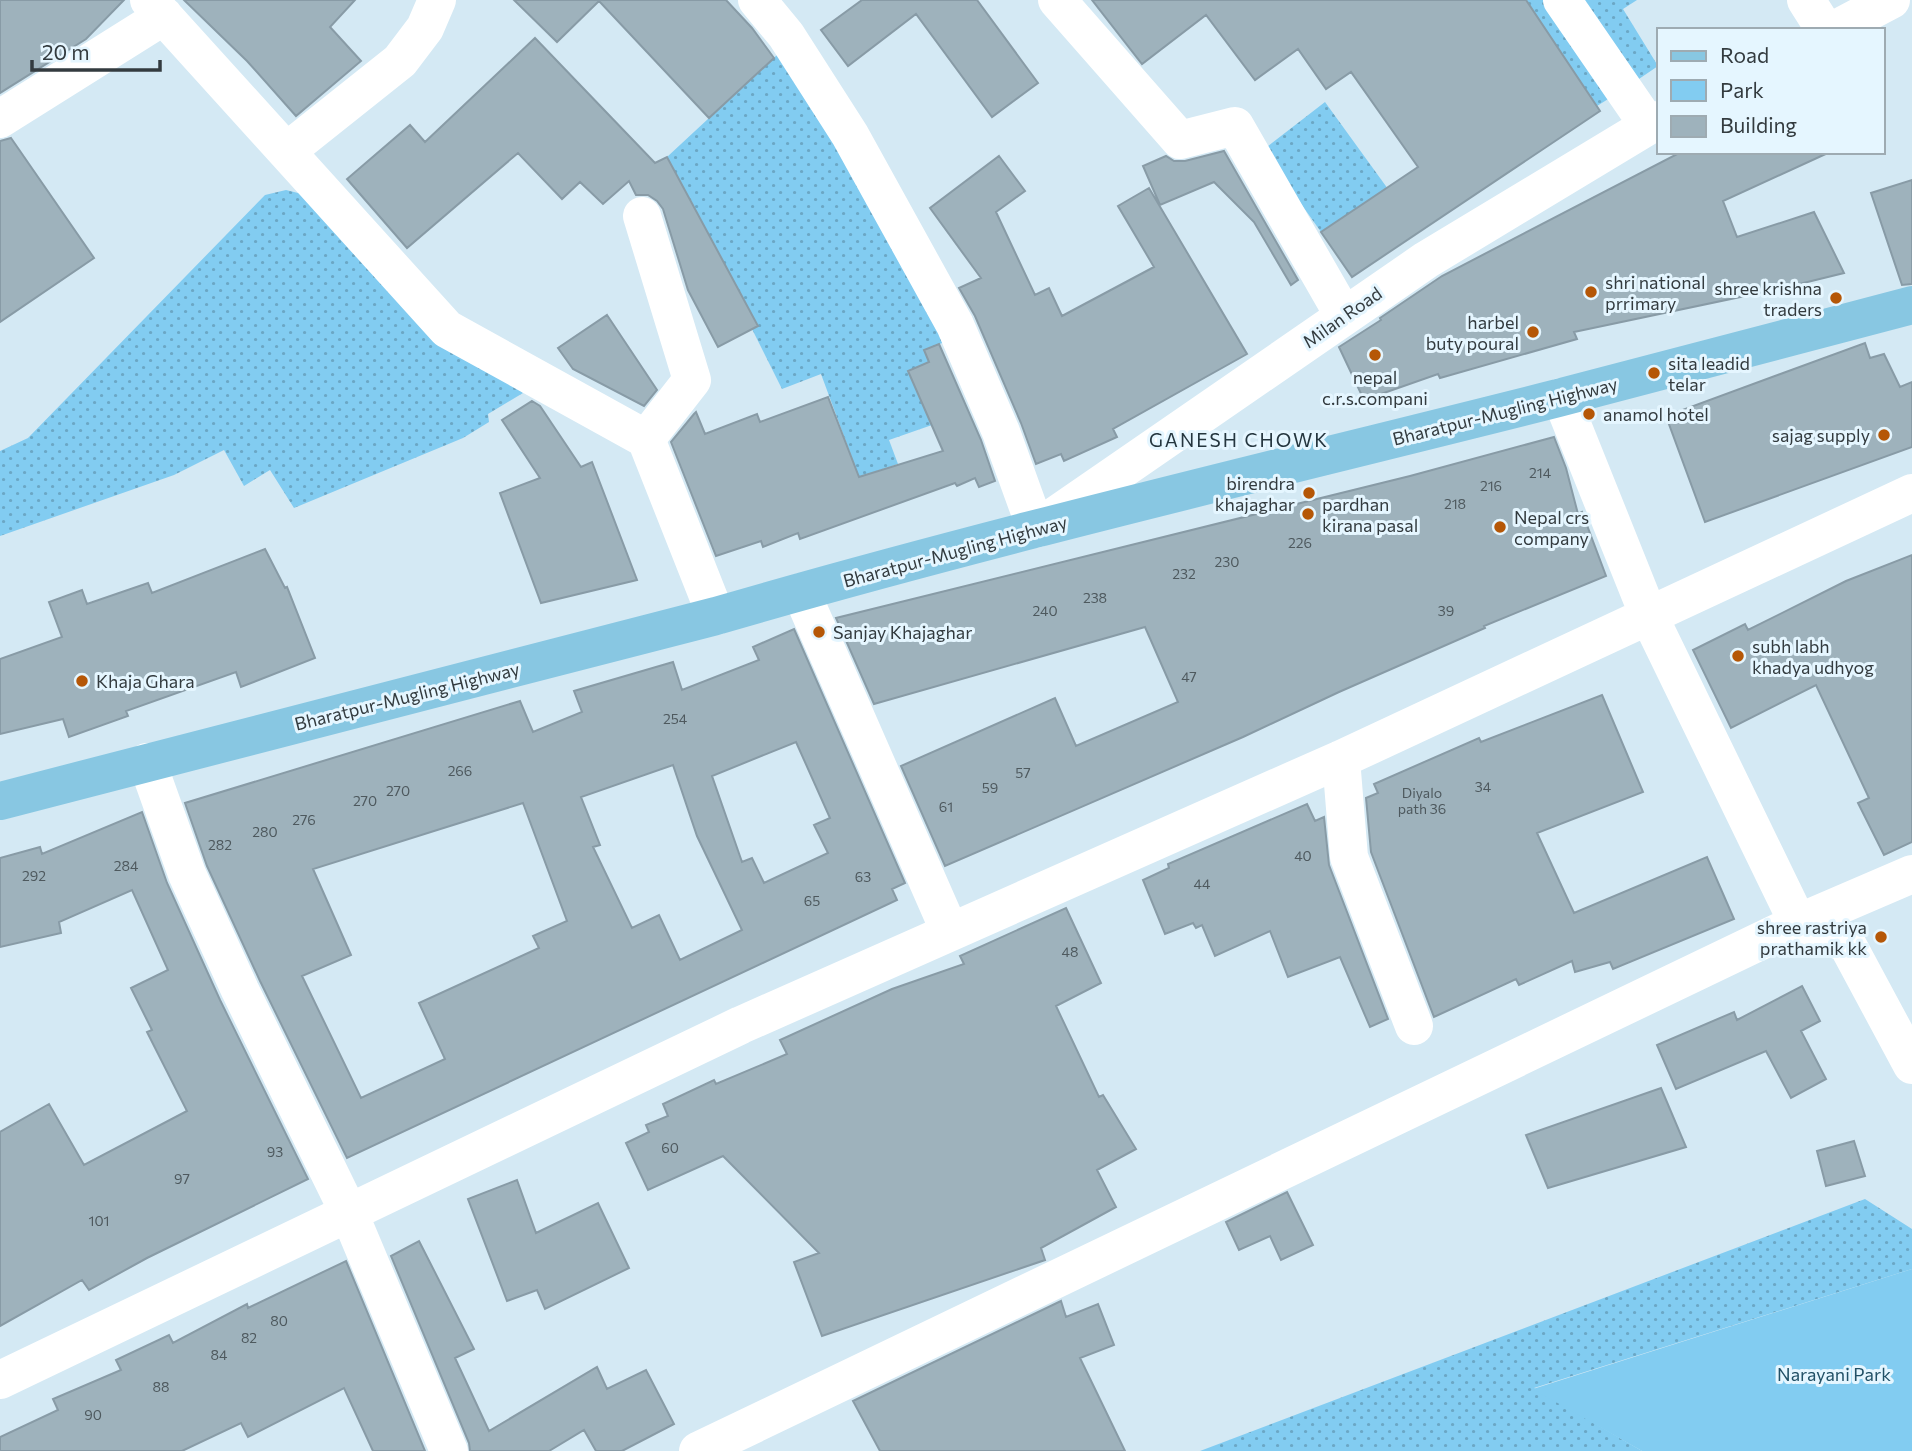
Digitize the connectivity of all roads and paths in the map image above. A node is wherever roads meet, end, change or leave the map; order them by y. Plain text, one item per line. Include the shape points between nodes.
1 (437, 0) edge
2 (757, 0) edge
3 (1056, 0) edge
4 (1562, 0) edge
5 (1806, 0) edge
6 (1891, 0) edge
7 (157, 8) edge
8 (1824, 28) edge
9 (1838, 28) edge
10 (0, 119) edge
11 (1653, 123) edge
12 (287, 151) junction
13 (642, 216) dead end
14 (1912, 305) edge
15 (1344, 316) junction
16 (1561, 397) junction
17 (646, 439) junction
18 (1912, 493) edge
19 (1036, 530) junction
20 (801, 592) junction
21 (1648, 614) junction
22 (716, 617) junction
23 (1342, 759) junction
24 (147, 762) junction
25 (0, 801) edge
26 (1912, 874) edge
27 (1798, 923) junction
28 (950, 932) junction
29 (1414, 1026) dead end
30 (1912, 1065) edge
31 (349, 1213) junction
32 (0, 1380) edge
33 (449, 1451) edge
34 (698, 1451) edge

1 - 12 street via 425,28 400,61
2 - 19 street via 786,35 850,135 955,325
3 - 15 street via 1180,141 1235,126
4 - 11 street
5 - 8 street
6 - 9 street
7 - 10 street
7 - 12 street
11 - 15 street, Milan Road via 1426,260
12 - 17 street via 447,329
13 - 17 street via 692,380
14 - 16 main road, Bharatpur-Mugling Highway
15 - 19 street, Milan Road
16 - 19 main road, Bharatpur-Mugling Highway
16 - 21 street
17 - 22 street
18 - 21 street
19 - 20 main road, Bharatpur-Mugling Highway
20 - 22 main road, Bharatpur-Mugling Highway
20 - 28 street
21 - 23 street
21 - 27 street
22 - 24 main road, Bharatpur-Mugling Highway
23 - 28 street
23 - 29 street via 1349,857
24 - 25 main road, Bharatpur-Mugling Highway
24 - 31 street via 187,874
26 - 27 street
27 - 30 street via 1847,944
27 - 34 street
28 - 31 street via 741,1025
31 - 32 street
31 - 33 street

